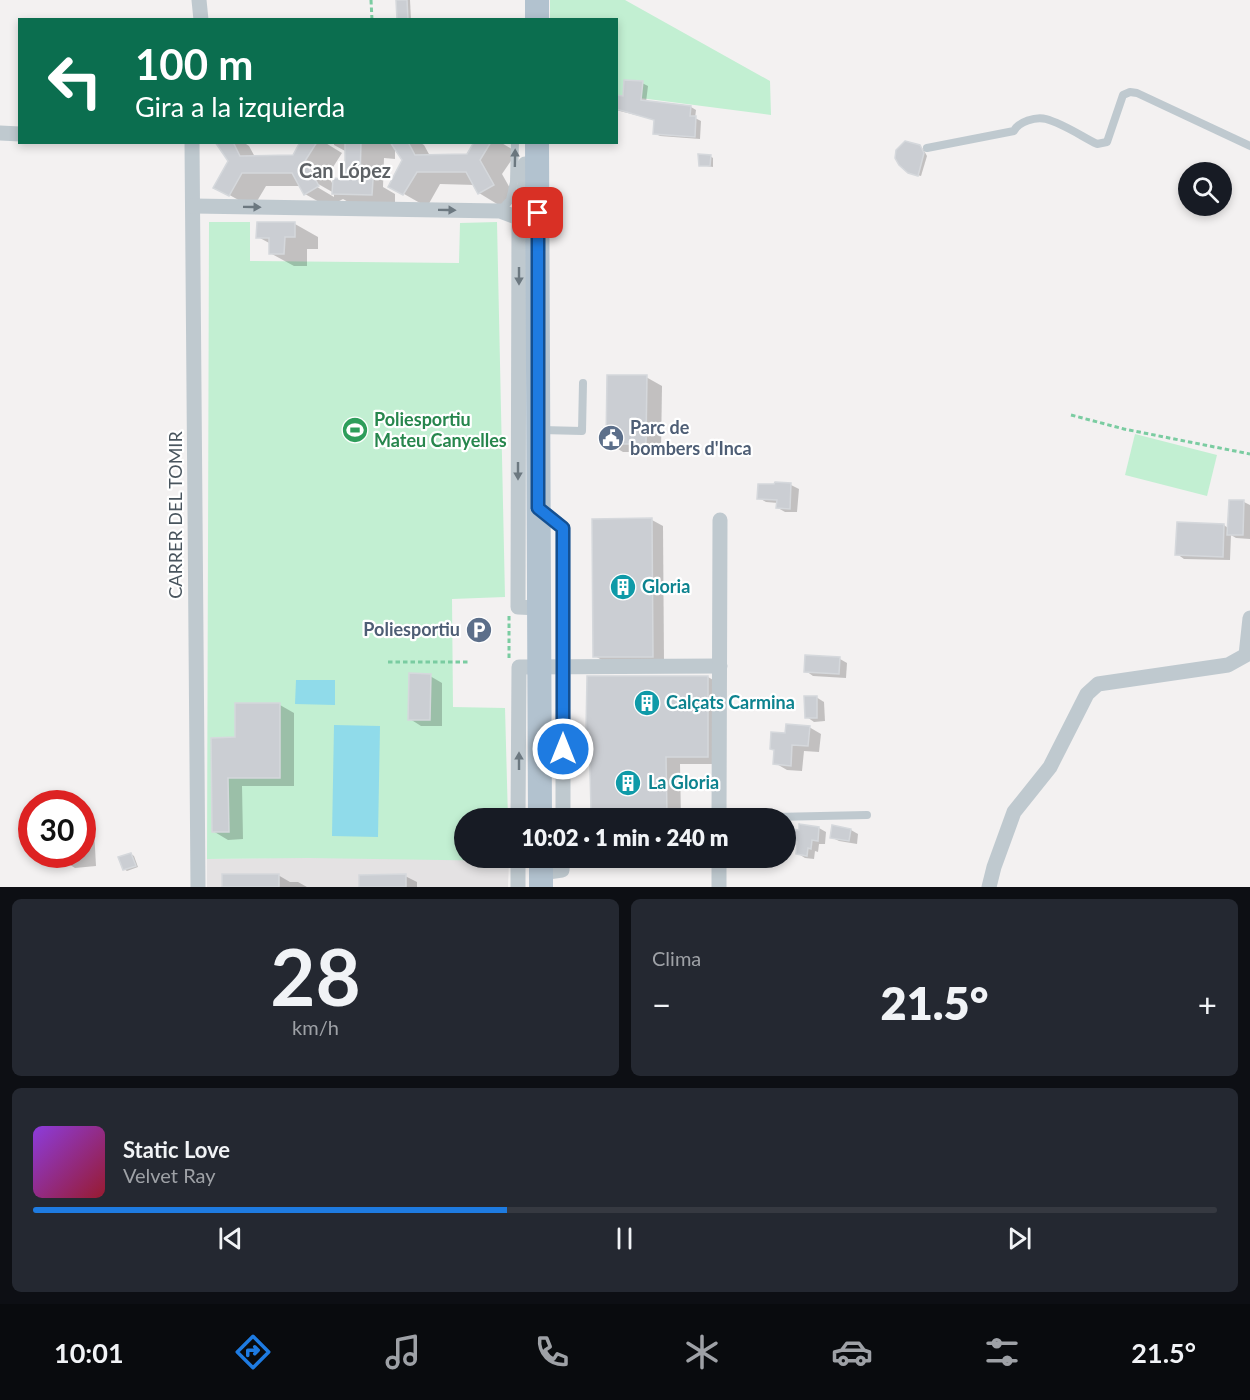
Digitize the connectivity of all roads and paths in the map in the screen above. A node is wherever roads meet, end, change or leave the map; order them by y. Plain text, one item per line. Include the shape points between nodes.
1 (199, 0) edge
2 (371, 0) edge
3 (537, 0) edge
4 (201, 18) edge
5 (372, 18) edge
6 (537, 18) edge
7 (0, 133) edge
8 (18, 134) edge
9 (192, 144) edge
10 (515, 144) edge
11 (525, 144) edge
12 (537, 144) edge
13 (1250, 146) edge
14 (927, 148) dead end
15 (193, 206) junction
16 (500, 211) junction
17 (519, 218) junction
18 (584, 383) dead end
19 (1071, 415) dead end
20 (538, 430) junction
21 (1250, 454) edge
22 (538, 508) junction
23 (720, 520) dead end
24 (538, 608) junction
25 (509, 613) dead end
26 (1250, 618) edge
27 (388, 662) dead end
28 (468, 662) dead end
29 (509, 662) dead end
30 (563, 666) junction
31 (720, 666) junction
32 (539, 668) junction
33 (518, 808) edge
34 (540, 808) edge
35 (563, 808) edge
36 (719, 808) edge
37 (867, 815) dead end
38 (796, 817) edge
39 (518, 868) edge
40 (562, 868) edge
41 (719, 868) edge
42 (541, 872) edge
43 (198, 887) edge
44 (518, 887) edge
45 (719, 887) edge
46 (989, 887) edge

1 - 4 street
2 - 5 path
3 - 6 main road
7 - 8 street
9 - 15 street, CARRER DEL TOMIR
16 -> 10 lane via 510,200
11 - 17 street via 525,183
12 - 20 main road
13 - 14 lane via 1130,92 1123,95 1103,144 1044,118 1022,122 1014,132
15 -> 16 street
15 - 43 street, CARRER DEL TOMIR
16 - 17 street
17 -> 24 street via 518,608
18 - 20 lane via 582,431
19 - 21 path
20 - 22 main road
22 - 24 main road
22 - 30 street via 563,528
23 - 31 street
24 - 32 main road
25 - 29 path
26 - 46 street via 1246,655 1228,665 1098,684 1087,694 1050,767 1014,812
27 - 28 path
30 - 31 street
30 - 32 street
30 - 35 street
31 - 36 street
33 -> 32 street via 519,667
32 - 34 main road
37 - 38 lane
39 - 44 street
40 - 42 street
41 - 45 street

